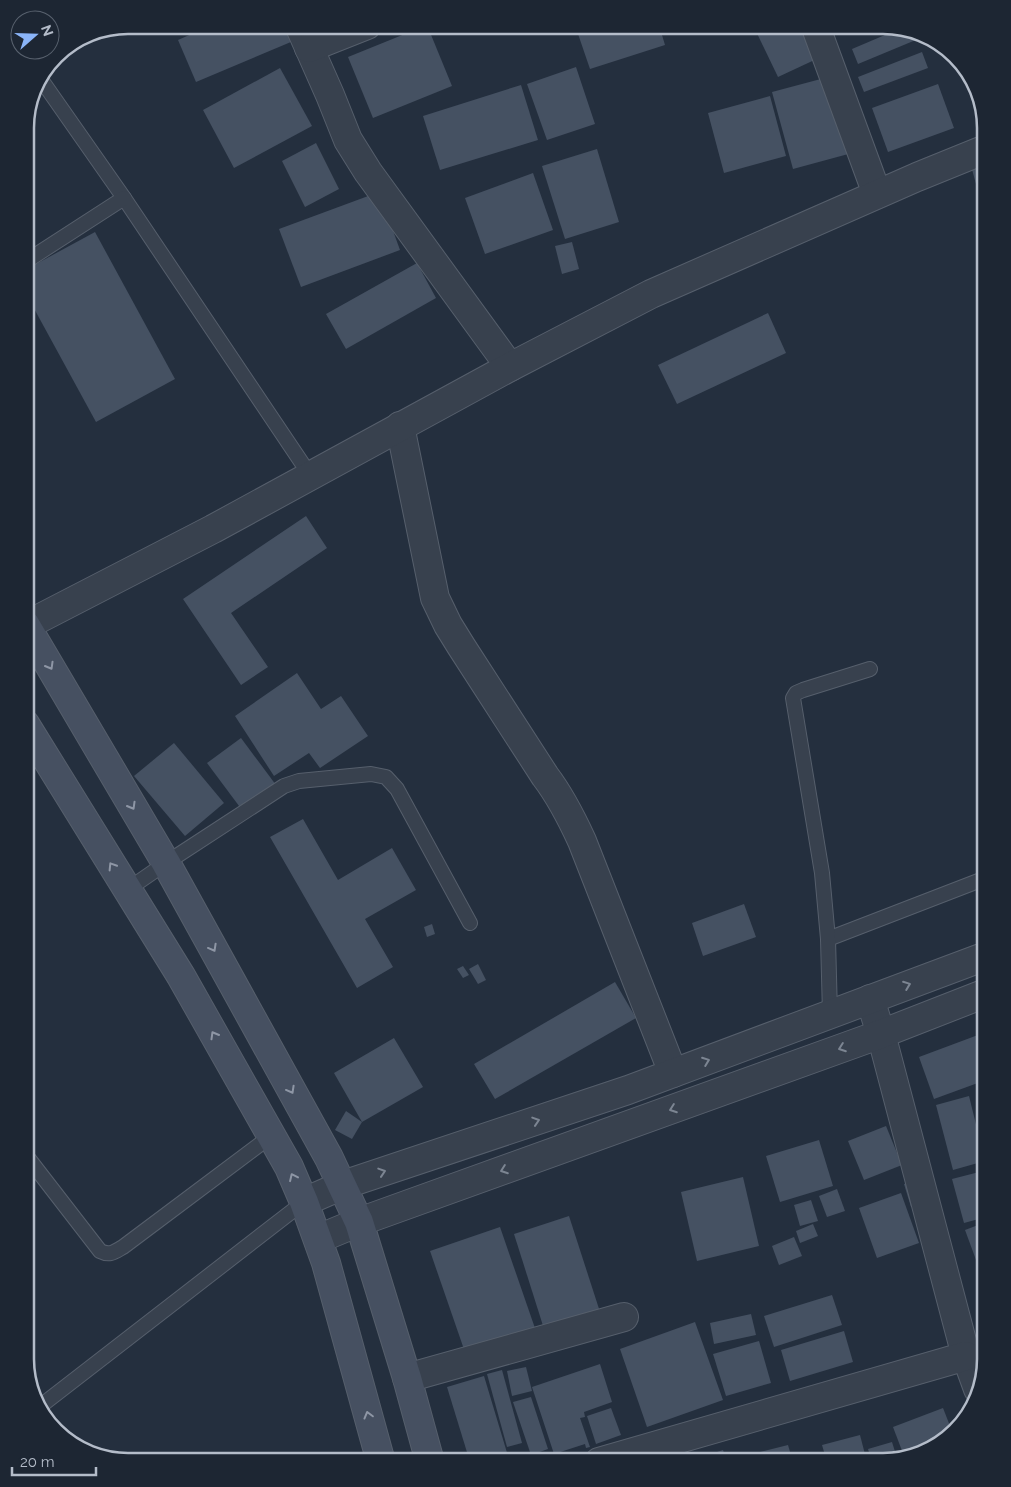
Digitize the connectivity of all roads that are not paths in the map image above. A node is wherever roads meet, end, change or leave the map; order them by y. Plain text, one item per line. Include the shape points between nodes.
1 (320, 34) edge
2 (818, 34) edge
3 (304, 37) edge
4 (44, 84) edge
5 (977, 153) edge
6 (878, 194) junction
7 (124, 198) junction
8 (34, 256) edge
9 (510, 367) junction
10 (400, 426) junction
11 (310, 476) junction
12 (34, 620) edge
13 (34, 640) edge
14 (870, 669) dead end
15 (34, 739) edge
16 (166, 863) junction
17 (977, 882) edge
18 (127, 890) junction
19 (470, 923) dead end
20 (828, 940) junction
21 (977, 959) edge
22 (977, 997) edge
23 (870, 999) junction
24 (830, 1014) junction
25 (881, 1034) junction
26 (674, 1073) junction
27 (272, 1136) junction
28 (34, 1166) edge
29 (343, 1185) junction
30 (304, 1202) junction
31 (359, 1222) junction
32 (318, 1239) junction
33 (624, 1317) dead end
34 (966, 1356) junction
35 (407, 1378) junction
36 (975, 1380) edge
37 (45, 1403) edge
38 (379, 1453) edge
39 (428, 1453) edge
40 (629, 1453) edge

1 - 3 street
2 - 6 street
3 - 9 street via 348,140
4 - 7 lane
5 - 6 street
6 - 9 street via 652,294
7 - 8 lane
7 - 11 lane
9 - 10 street
10 - 11 street
10 - 26 street via 435,598 461,646 571,815
11 - 12 street
13 -> 16 main road
14 - 20 lane via 802,690 793,698 821,864
18 -> 15 main road
16 - 18 lane
16 - 19 lane via 284,786 299,781 371,774 386,777 398,788
16 -> 29 main road
17 - 20 lane
27 -> 18 main road via 181,976
20 - 24 lane
23 -> 21 street
22 - 25 street
23 - 24 street
23 - 25 street
26 -> 24 street
25 -> 31 street
25 - 34 street
29 -> 26 street
27 - 28 lane via 123,1247 106,1254 100,1251
30 -> 27 main road
29 - 30 street
29 - 31 main road
30 - 32 main road
30 - 37 lane
31 - 32 street
31 - 35 main road
38 -> 32 main road
33 - 35 street
34 - 36 street
34 - 40 street
35 - 39 main road

